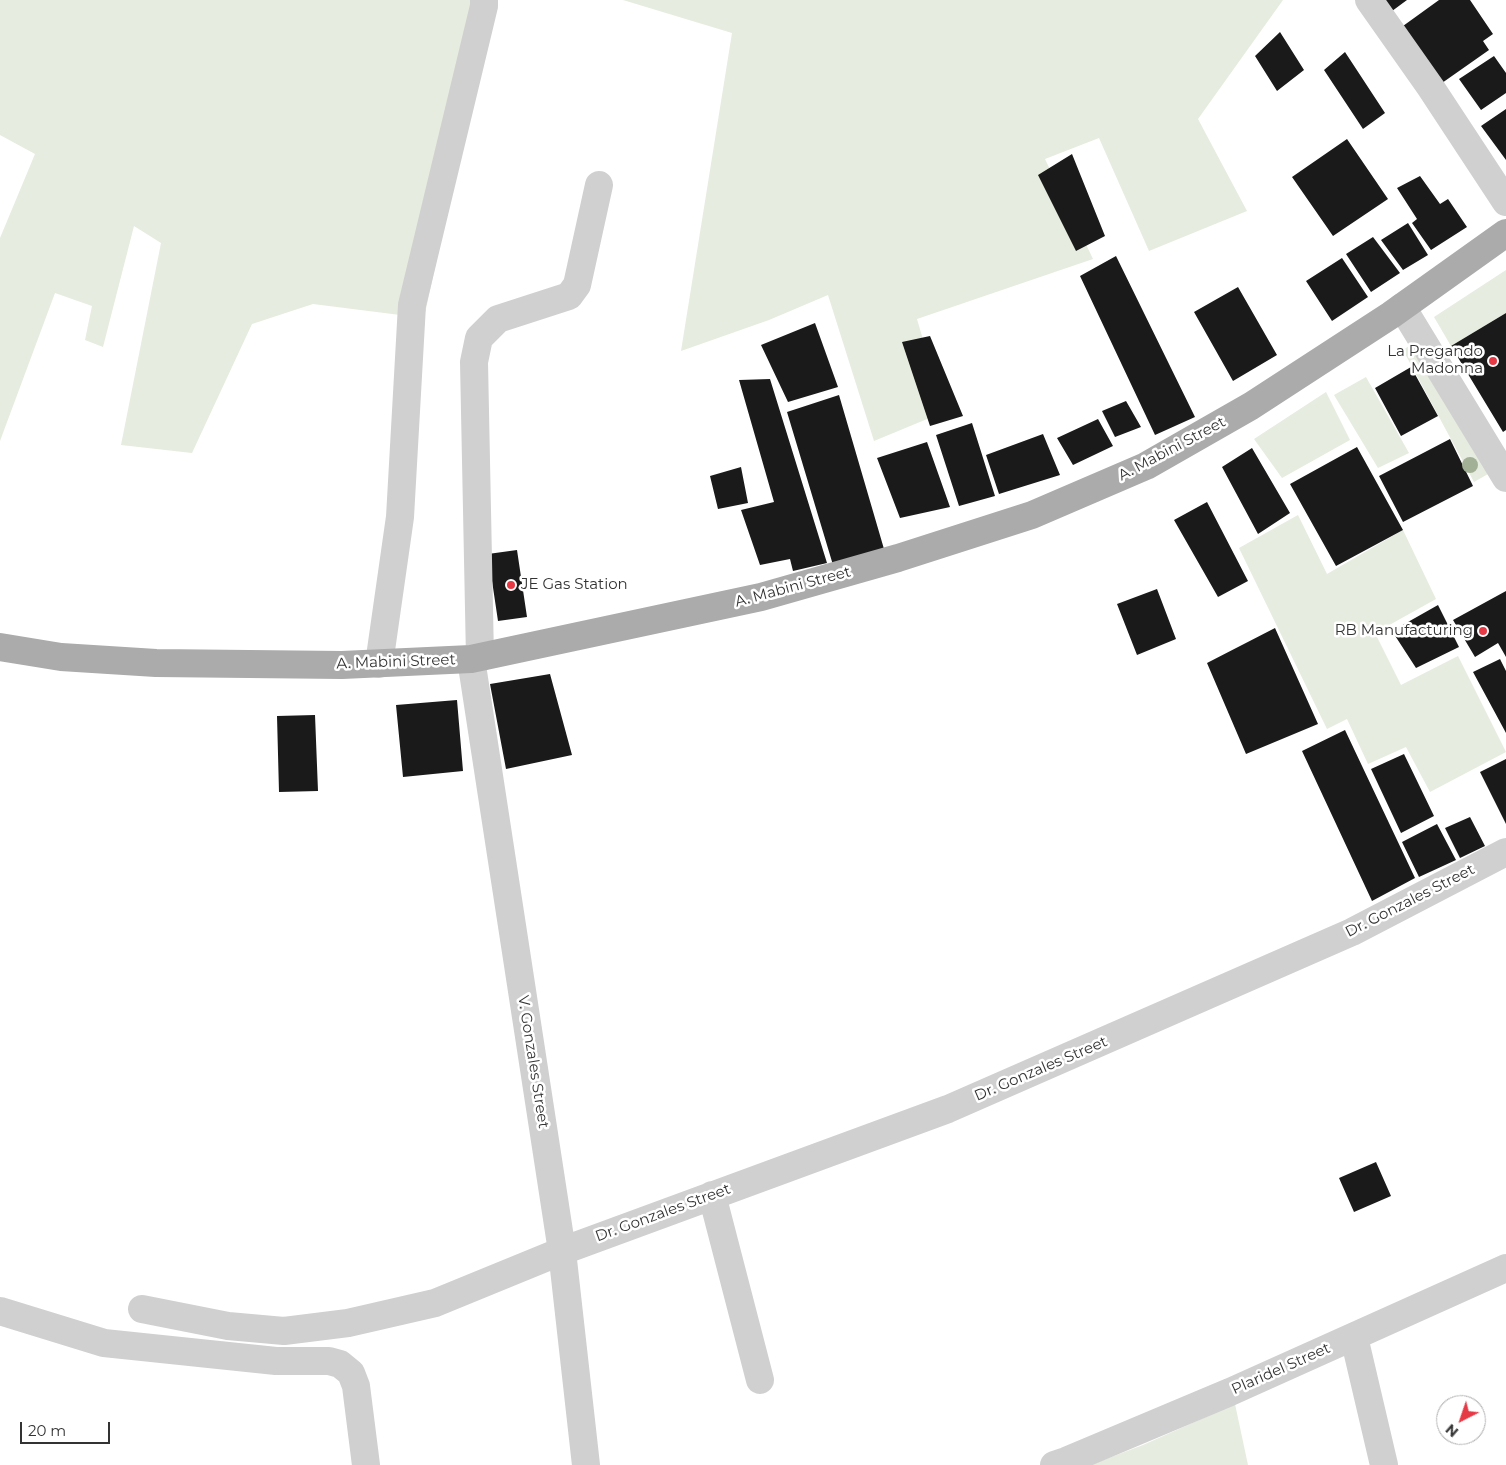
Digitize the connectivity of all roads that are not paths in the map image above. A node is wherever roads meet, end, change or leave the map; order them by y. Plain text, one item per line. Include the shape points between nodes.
1 (484, 0) edge
2 (1369, 0) edge
3 (599, 185) dead end
4 (1506, 202) edge
5 (1506, 234) edge
6 (1402, 307) junction
7 (1506, 478) edge
8 (0, 647) edge
9 (476, 658) junction
10 (379, 664) junction
11 (1506, 852) edge
12 (712, 1195) junction
13 (562, 1251) junction
14 (1506, 1268) edge
15 (142, 1309) dead end
16 (0, 1311) edge
17 (1354, 1337) junction
18 (760, 1380) dead end
19 (366, 1465) edge
20 (586, 1465) edge
21 (1054, 1465) edge
22 (1384, 1465) edge

1 - 10 street via 412,305 400,517
2 - 4 street
3 - 9 street, V. Gonzales Street via 577,285 569,296 498,319 478,338 474,362
5 - 6 main road, A. Mabini Street
6 - 7 street
6 - 9 main road, A. Mabini Street via 1251,406 1146,466 1032,515 761,597
8 - 10 main road, A. Mabini Street via 61,657 156,663
9 - 10 main road, A. Mabini Street
9 - 13 street, V. Gonzales Street
11 - 12 street, Dr. Gonzales Street via 1352,932 957,1105
12 - 13 street, Dr. Gonzales Street
12 - 18 street
13 - 15 street, Dr. Gonzales Street via 435,1304 348,1323 284,1331 228,1326
13 - 20 street, V. Gonzales Street
14 - 17 street, Plaridel Street
16 - 19 street via 104,1343 276,1361 340,1364 351,1373 356,1386
17 - 21 street, Plaridel Street
17 - 22 street

